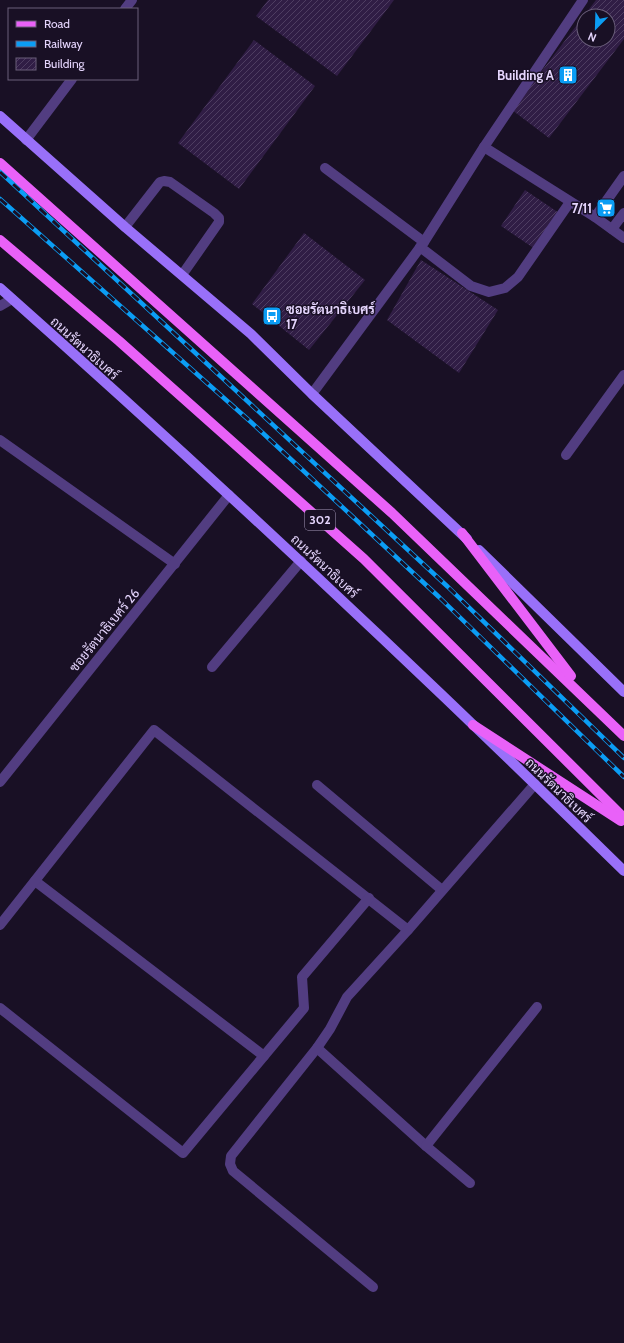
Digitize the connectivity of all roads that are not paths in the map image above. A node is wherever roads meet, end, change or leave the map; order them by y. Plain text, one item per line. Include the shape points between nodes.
1 (132, 0) edge
2 (579, 2) edge
3 (126, 8) edge
4 (71, 80) edge
5 (0, 116) edge
6 (26, 140) junction
7 (484, 147) junction
8 (0, 163) edge
9 (325, 168) dead end
10 (624, 176) edge
11 (570, 202) junction
12 (624, 213) edge
13 (595, 217) junction
14 (125, 227) junction
15 (612, 229) junction
16 (624, 238) edge
17 (0, 240) edge
18 (422, 244) junction
19 (182, 275) junction
20 (0, 288) edge
21 (12, 299) junction
22 (0, 306) edge
23 (624, 375) edge
24 (312, 394) junction
25 (0, 440) edge
26 (566, 455) dead end
27 (229, 495) junction
28 (462, 533) junction
29 (301, 561) junction
30 (175, 564) junction
31 (212, 667) dead end
32 (624, 692) edge
33 (590, 701) junction
34 (473, 725) junction
35 (624, 736) edge
36 (0, 782) edge
37 (317, 784) dead end
38 (535, 784) junction
39 (624, 818) edge
40 (624, 823) edge
41 (624, 871) edge
42 (35, 881) junction
43 (442, 890) junction
44 (368, 898) junction
45 (0, 925) edge
46 (408, 930) junction
47 (537, 1007) dead end
48 (0, 1008) edge
49 (317, 1048) junction
50 (264, 1056) junction
51 (426, 1146) junction
52 (470, 1183) dead end
53 (372, 1287) dead end

1 - 3 street
2 - 7 street
4 - 6 street
5 - 6 main road
6 - 14 main road
7 - 11 street
7 - 18 street
8 - 33 main road via 392,513
9 - 18 street
10 - 13 street
11 - 13 street
11 - 18 street via 518,277 505,288 489,292 471,286
12 - 15 street
13 - 15 street
14 - 19 main road
14 - 19 street via 160,182 164,181 170,182 214,213 219,222
15 - 16 street
17 - 39 main road, ถนนรัตนาธิเบศร์ / 302 via 120,341 364,559
18 - 24 street
19 - 24 main road via 251,334
20 - 21 main road, ถนนรัตนาธิเบศร์
21 - 22 street
21 - 27 main road, ถนนรัตนาธิเบศร์
23 - 26 street
24 - 28 main road
25 - 30 street
27 - 29 main road, ถนนรัตนาธิเบศร์
27 - 30 street, ซอยรัตนาธิเบศร์ 26
28 - 32 main road
28 - 33 main road
29 - 31 street
29 - 34 main road, ถนนรัตนาธิเบศร์
30 - 36 street, ซอยรัตนาธิเบศร์ 26
33 - 35 main road
34 - 38 main road, ถนนรัตนาธิเบศร์
34 - 40 main road
37 - 43 street
38 - 41 main road, ถนนรัตนาธิเบศร์
38 - 43 street
42 - 44 street via 154,730
42 - 45 street
42 - 50 street
43 - 46 street
44 - 46 street
44 - 50 street via 302,977 304,1008
46 - 49 street via 347,997
47 - 51 street
48 - 50 street via 183,1153
49 - 51 street
49 - 53 street via 231,1156 230,1164 233,1171
51 - 52 street

